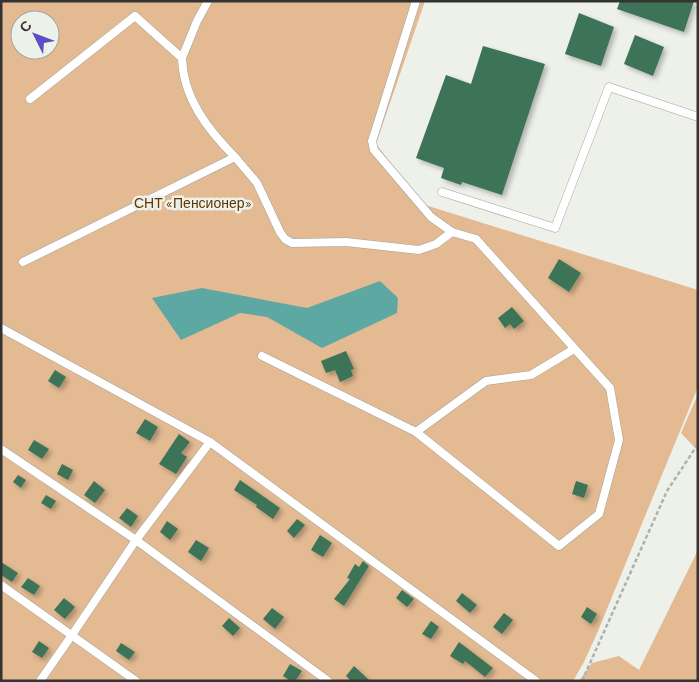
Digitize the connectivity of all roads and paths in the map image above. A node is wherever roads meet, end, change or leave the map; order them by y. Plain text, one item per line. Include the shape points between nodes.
1 (208, 1) edge
2 (416, 1) edge
3 (182, 58) junction
4 (30, 99) dead end
5 (698, 117) edge
6 (235, 157) junction
7 (442, 192) dead end
8 (452, 232) junction
9 (23, 262) dead end
10 (1, 328) edge
11 (574, 349) junction
12 (262, 356) dead end
13 (416, 432) junction
14 (210, 442) junction
15 (698, 444) edge
16 (1, 449) edge
17 (136, 540) junction
18 (1, 585) edge
19 (72, 635) junction
20 (40, 681) edge
21 (136, 681) edge
22 (328, 681) edge
23 (536, 681) edge
24 (582, 681) edge

1 - 3 lane
2 - 8 lane via 372,142 378,156 423,209
3 - 4 lane via 135,16
3 - 6 lane via 182,71 197,110 208,128
5 - 7 lane via 609,87 555,228
6 - 8 lane via 257,183 280,232 292,243 338,241 419,250 436,244
6 - 9 lane
8 - 11 lane via 476,239
10 - 14 lane
11 - 13 lane via 532,375 486,381
11 - 13 lane via 610,388 618,440 599,514 559,546
12 - 13 lane
14 - 17 lane
14 - 23 lane
15 - 24 path via 667,491
16 - 17 lane
17 - 19 lane
17 - 22 lane
18 - 19 lane
19 - 20 lane
19 - 21 lane

